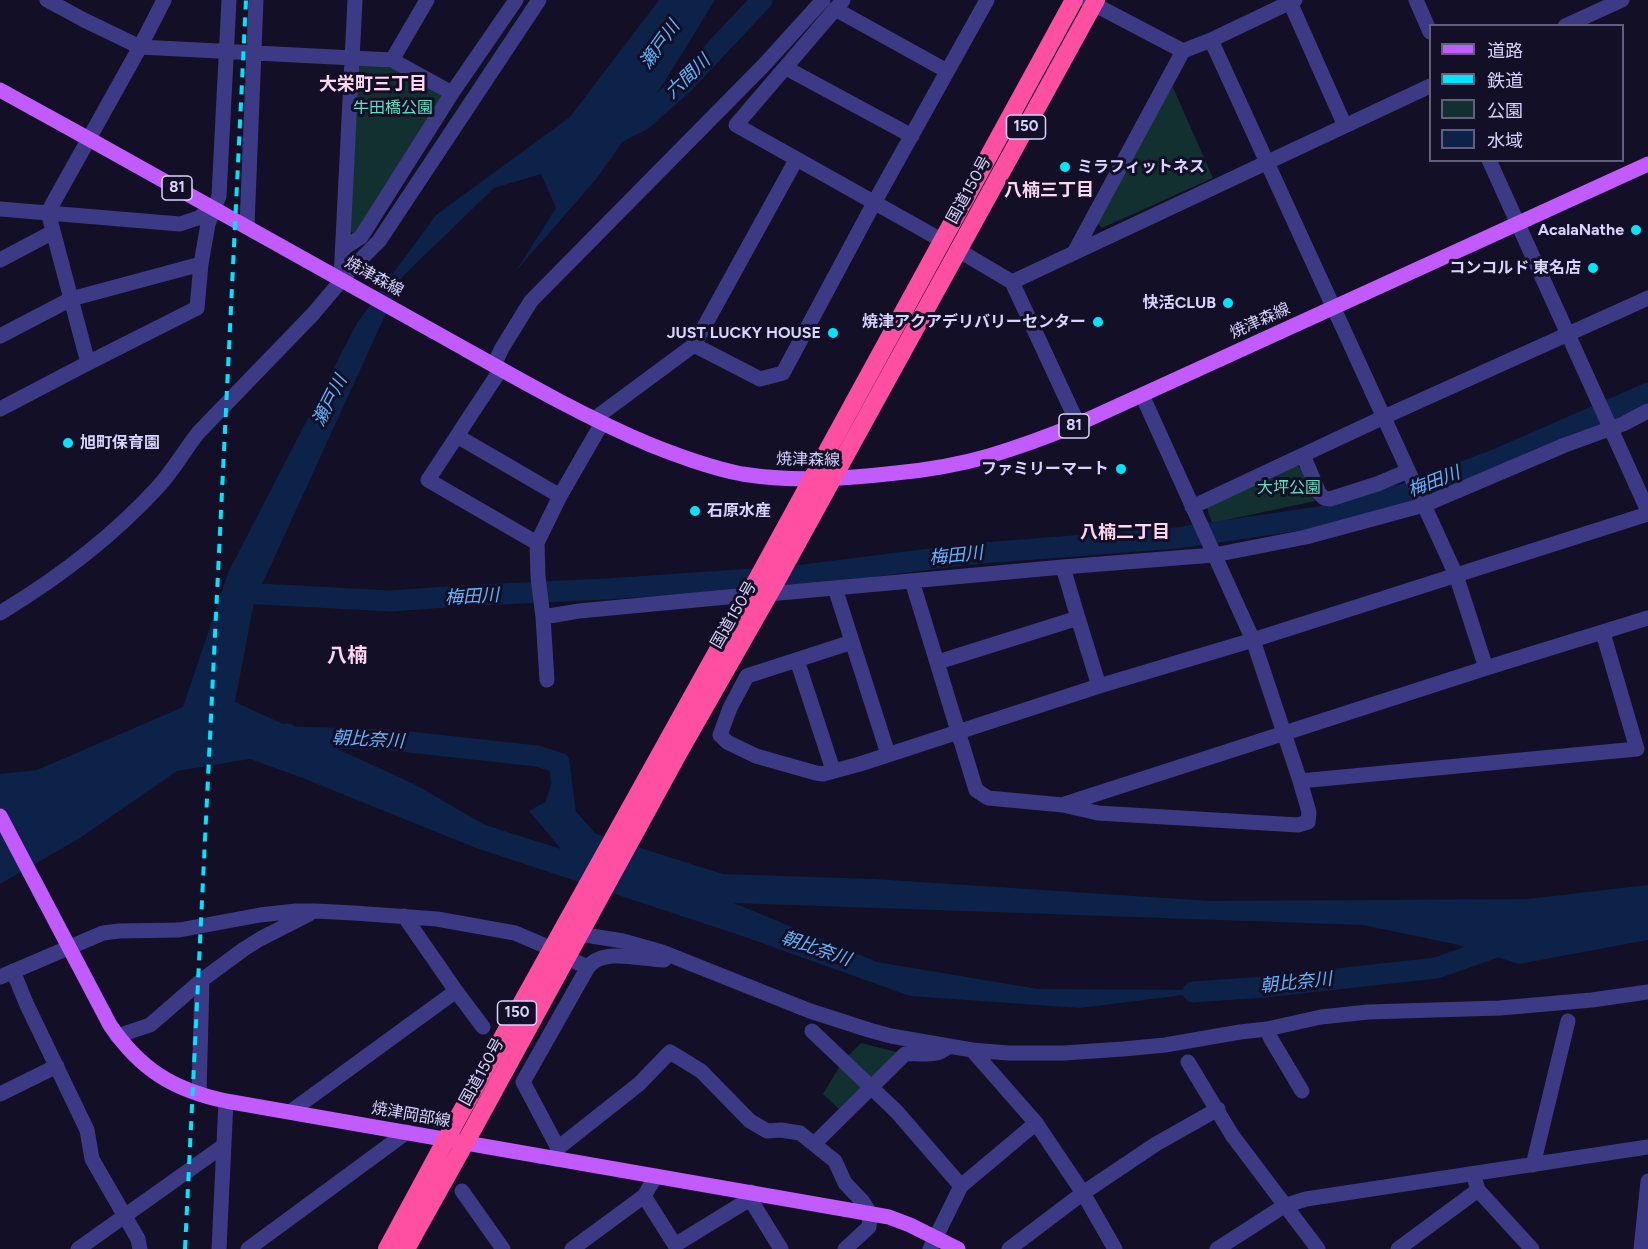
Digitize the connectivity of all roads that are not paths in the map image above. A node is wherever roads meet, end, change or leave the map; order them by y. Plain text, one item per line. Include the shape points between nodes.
1 (47, 0) edge
2 (164, 0) edge
3 (229, 0) edge
4 (256, 0) edge
5 (356, 0) edge
6 (428, 0) edge
7 (516, 0) edge
8 (539, 0) edge
9 (987, 0) edge
10 (1074, 0) edge
11 (1416, 0) edge
12 (1622, 0) edge
13 (1092, 1) edge
14 (1291, 1) edge
15 (834, 3) edge
16 (71, 6) edge
17 (1569, 24) edge
18 (1429, 28) edge
19 (1211, 40) junction
20 (140, 47) junction
21 (226, 50) junction
22 (1183, 51) junction
23 (255, 53) junction
24 (353, 58) junction
25 (392, 60) junction
26 (786, 68) junction
27 (947, 71) junction
28 (1429, 88) edge
29 (0, 91) edge
30 (452, 93) junction
31 (1345, 126) junction
32 (912, 136) junction
33 (89, 139) junction
34 (796, 160) junction
35 (1490, 162) edge
36 (1267, 163) junction
37 (1648, 164) edge
38 (874, 203) junction
39 (214, 208) junction
40 (0, 209) edge
41 (48, 212) junction
42 (1518, 223) junction
43 (247, 226) junction
44 (53, 232) junction
45 (950, 245) junction
46 (344, 248) junction
47 (1075, 251) junction
48 (0, 260) edge
49 (201, 264) junction
50 (1012, 282) junction
51 (347, 283) junction
52 (71, 298) junction
53 (1648, 298) edge
54 (1334, 308) junction
55 (1569, 334) junction
56 (0, 336) edge
57 (694, 345) junction
58 (88, 363) junction
59 (497, 367) junction
60 (1142, 395) junction
61 (0, 409) edge
62 (1648, 411) edge
63 (1384, 417) junction
64 (598, 421) junction
65 (1078, 424) junction
66 (1610, 427) junction
67 (457, 436) junction
68 (1303, 455) junction
69 (1409, 473) junction
70 (832, 478) junction
71 (812, 479) junction
72 (560, 496) junction
73 (1423, 502) junction
74 (1194, 511) junction
75 (1648, 512) edge
76 (537, 543) junction
77 (1213, 551) junction
78 (1063, 567) junction
79 (1456, 575) junction
80 (912, 581) junction
81 (835, 588) junction
82 (761, 591) junction
83 (0, 613) edge
84 (543, 617) junction
85 (1078, 618) junction
86 (1648, 618) edge
87 (1603, 633) junction
88 (1253, 640) junction
89 (852, 642) junction
90 (797, 660) junction
91 (938, 662) junction
92 (1486, 668) junction
93 (547, 681) dead end
94 (1099, 686) junction
95 (959, 731) junction
96 (1283, 734) junction
97 (888, 754) junction
98 (833, 771) junction
99 (1300, 781) junction
100 (1063, 805) junction
101 (0, 816) edge
102 (315, 911) junction
103 (404, 916) junction
104 (579, 923) junction
105 (67, 945) junction
106 (543, 945) dead end
107 (682, 960) junction
108 (7, 974) edge
109 (202, 980) junction
110 (456, 991) junction
111 (1648, 992) edge
112 (1568, 1021) dead end
113 (483, 1027) dead end
114 (1267, 1029) junction
115 (812, 1031) dead end
116 (117, 1036) junction
117 (949, 1046) junction
118 (972, 1050) junction
119 (1188, 1062) dead end
120 (57, 1066) junction
121 (872, 1086) junction
122 (1302, 1091) dead end
123 (0, 1094) edge
124 (199, 1094) junction
125 (226, 1101) junction
126 (1218, 1109) junction
127 (290, 1112) junction
128 (1036, 1123) junction
129 (407, 1132) junction
130 (446, 1140) junction
131 (465, 1143) junction
132 (814, 1144) junction
133 (224, 1146) junction
134 (1648, 1147) edge
135 (557, 1154) junction
136 (1533, 1165) junction
137 (1473, 1174) junction
138 (656, 1176) junction
139 (1648, 1181) edge
140 (961, 1186) junction
141 (1478, 1190) junction
142 (462, 1191) dead end
143 (1083, 1193) junction
144 (644, 1196) junction
145 (751, 1196) junction
146 (1284, 1206) junction
147 (870, 1213) junction
148 (126, 1215) junction
149 (933, 1243) edge
150 (78, 1249) edge
151 (140, 1249) edge
152 (219, 1249) edge
153 (248, 1249) edge
154 (387, 1249) edge
155 (406, 1249) edge
156 (503, 1249) edge
157 (572, 1249) edge
158 (781, 1249) edge
159 (845, 1249) edge
160 (958, 1249) edge
161 (1009, 1249) edge
162 (1115, 1249) edge
163 (1217, 1249) edge
164 (1318, 1249) edge
165 (1398, 1249) edge
166 (1532, 1249) edge
167 (1641, 1249) edge

1 - 16 street
2 - 20 street
3 - 21 street
4 - 23 street
5 - 24 street
6 - 25 street
7 - 30 street
8 - 51 street
9 - 27 street
10 - 45 highway, 国道150号 / 150
11 - 18 street
12 - 17 street
13 - 22 street
13 - 45 highway, 国道150号 / 150
14 - 19 street
14 - 31 street
15 - 26 street
15 - 27 street
15 - 59 street via 765,65 531,301 502,348
16 - 20 street
19 - 22 street
19 - 36 street
20 - 21 street
20 - 33 street
21 - 23 street
21 - 39 street via 219,196
22 - 47 street
23 - 24 street
23 - 43 street
24 - 25 street
24 - 46 street
25 - 30 street
26 - 32 street
26 - 34 street via 736,125
27 - 32 street
28 - 31 street
29 - 33 main road, 焼津森線 / 81
30 - 46 street via 361,237
31 - 36 street
32 - 38 street
33 - 39 main road, 焼津森線 / 81
33 - 41 street
34 - 38 street
34 - 57 street
35 - 42 street
36 - 47 street
36 - 54 street
37 - 42 main road, 焼津森線 / 81
38 - 45 street
38 - 57 street via 783,373 760,379
39 - 41 street via 180,224
39 - 43 main road, 焼津森線 / 81
39 - 49 street
40 - 41 street
41 - 44 street
42 - 54 main road, 焼津森線 / 81
42 - 55 street
43 - 51 main road, 焼津森線 / 81
44 - 48 street
44 - 52 street
45 - 50 street
45 - 70 highway, 国道150号 / 150
45 - 71 highway, 国道150号 / 150
46 - 51 street
47 - 50 street
49 - 52 street
49 - 58 street via 197,308
50 - 65 street
51 - 59 main road, 焼津森線 / 81
51 - 83 street via 198,433 168,475 124,520 88,553
52 - 56 street
52 - 58 street
53 - 55 street
54 - 60 main road, 焼津森線 / 81
54 - 63 street
55 - 63 street
55 - 66 street
57 - 64 street
58 - 61 street
59 - 64 main road, 焼津森線 / 81
59 - 67 street
60 - 65 main road, 焼津森線 / 81
60 - 74 street
62 - 66 street
63 - 68 street
63 - 69 street
64 - 71 main road, 焼津森線 / 81 via 705,465 775,478
64 - 72 street
65 - 70 main road, 焼津森線 / 81 via 1029,444 952,466
66 - 73 street
66 - 75 street
67 - 72 street
67 - 76 street via 428,480
68 - 69 street via 1324,498
68 - 74 street
69 - 73 street
70 - 71 main road, 焼津森線 / 81
70 - 82 highway, 国道150号 / 150 via 786,562
71 - 82 highway, 国道150号 / 150 via 766,563
72 - 76 street
73 - 77 street via 1306,537
73 - 79 street
74 - 77 street
75 - 79 street
76 - 84 street
77 - 78 street
77 - 88 street
78 - 80 street
78 - 85 street
79 - 88 street
79 - 92 street
80 - 81 street
80 - 91 street
81 - 82 street
81 - 89 street
82 - 84 street
82 - 104 highway, 国道150号 / 150
84 - 93 street
85 - 91 street
85 - 94 street
86 - 87 street
87 - 92 street
87 - 99 street via 1637,749
88 - 94 street
88 - 96 street
89 - 90 street
89 - 97 street
90 - 98 street
90 - 98 street via 747,676 720,735 756,756 816,773
91 - 95 street
92 - 96 street
94 - 95 street
95 - 97 street
95 - 100 street via 976,790 988,798
96 - 99 street
96 - 100 street
97 - 98 street
99 - 100 street via 1309,812 1308,822 1298,825 1098,813
101 - 105 main road, 焼津岡部線
102 - 103 street
102 - 105 street via 260,915 180,930 111,932
102 - 109 street via 252,944
103 - 106 street via 515,933
103 - 110 street
104 - 107 street
104 - 130 highway, 国道150号 / 150
104 - 131 highway, 国道150号 / 150
105 - 108 street
105 - 116 main road, 焼津岡部線
107 - 117 street via 847,1023 891,1036
107 - 135 street via 605,956 582,965 522,1082
108 - 120 street
109 - 116 street via 150,1025
109 - 124 street
110 - 113 street
110 - 127 street
111 - 114 street via 1500,1008 1347,1014
112 - 136 street
114 - 118 street via 1123,1049 1064,1053
114 - 122 street
115 - 121 street
116 - 124 main road, 焼津岡部線 via 156,1074
117 - 118 street
117 - 121 street via 936,1054 905,1054
118 - 128 street
119 - 126 street
120 - 123 street
120 - 148 street via 87,1130 92,1160
121 - 132 street
121 - 140 street
124 - 125 main road, 焼津岡部線
125 - 127 main road, 焼津岡部線
125 - 133 street
126 - 143 street via 1156,1144
126 - 146 street via 1232,1135
127 - 129 main road, 焼津岡部線
128 - 140 street
128 - 143 street
129 - 130 main road, 焼津岡部線
129 - 153 street
130 - 131 main road, 焼津岡部線
130 - 154 highway, 国道150号 / 150
131 - 135 main road, 焼津岡部線
131 - 155 highway, 国道150号 / 150
132 - 135 street via 800,1133 767,1131 750,1121 701,1071 670,1052
132 - 147 street via 835,1161 845,1183
133 - 148 street
133 - 152 street
134 - 136 street
135 - 138 main road, 焼津岡部線
136 - 137 street
137 - 141 street
137 - 146 street via 1306,1199
138 - 144 street
138 - 145 main road, 焼津岡部線
139 - 167 street
140 - 149 street
141 - 165 street
141 - 166 street
142 - 156 street
143 - 161 street
143 - 162 street
144 - 145 street via 675,1245
144 - 157 street
145 - 147 main road, 焼津岡部線
145 - 158 street
146 - 163 street
146 - 164 street
147 - 149 main road, 焼津岡部線 via 910,1225
147 - 159 street via 869,1227
148 - 150 street
148 - 151 street
149 - 160 main road, 焼津岡部線

